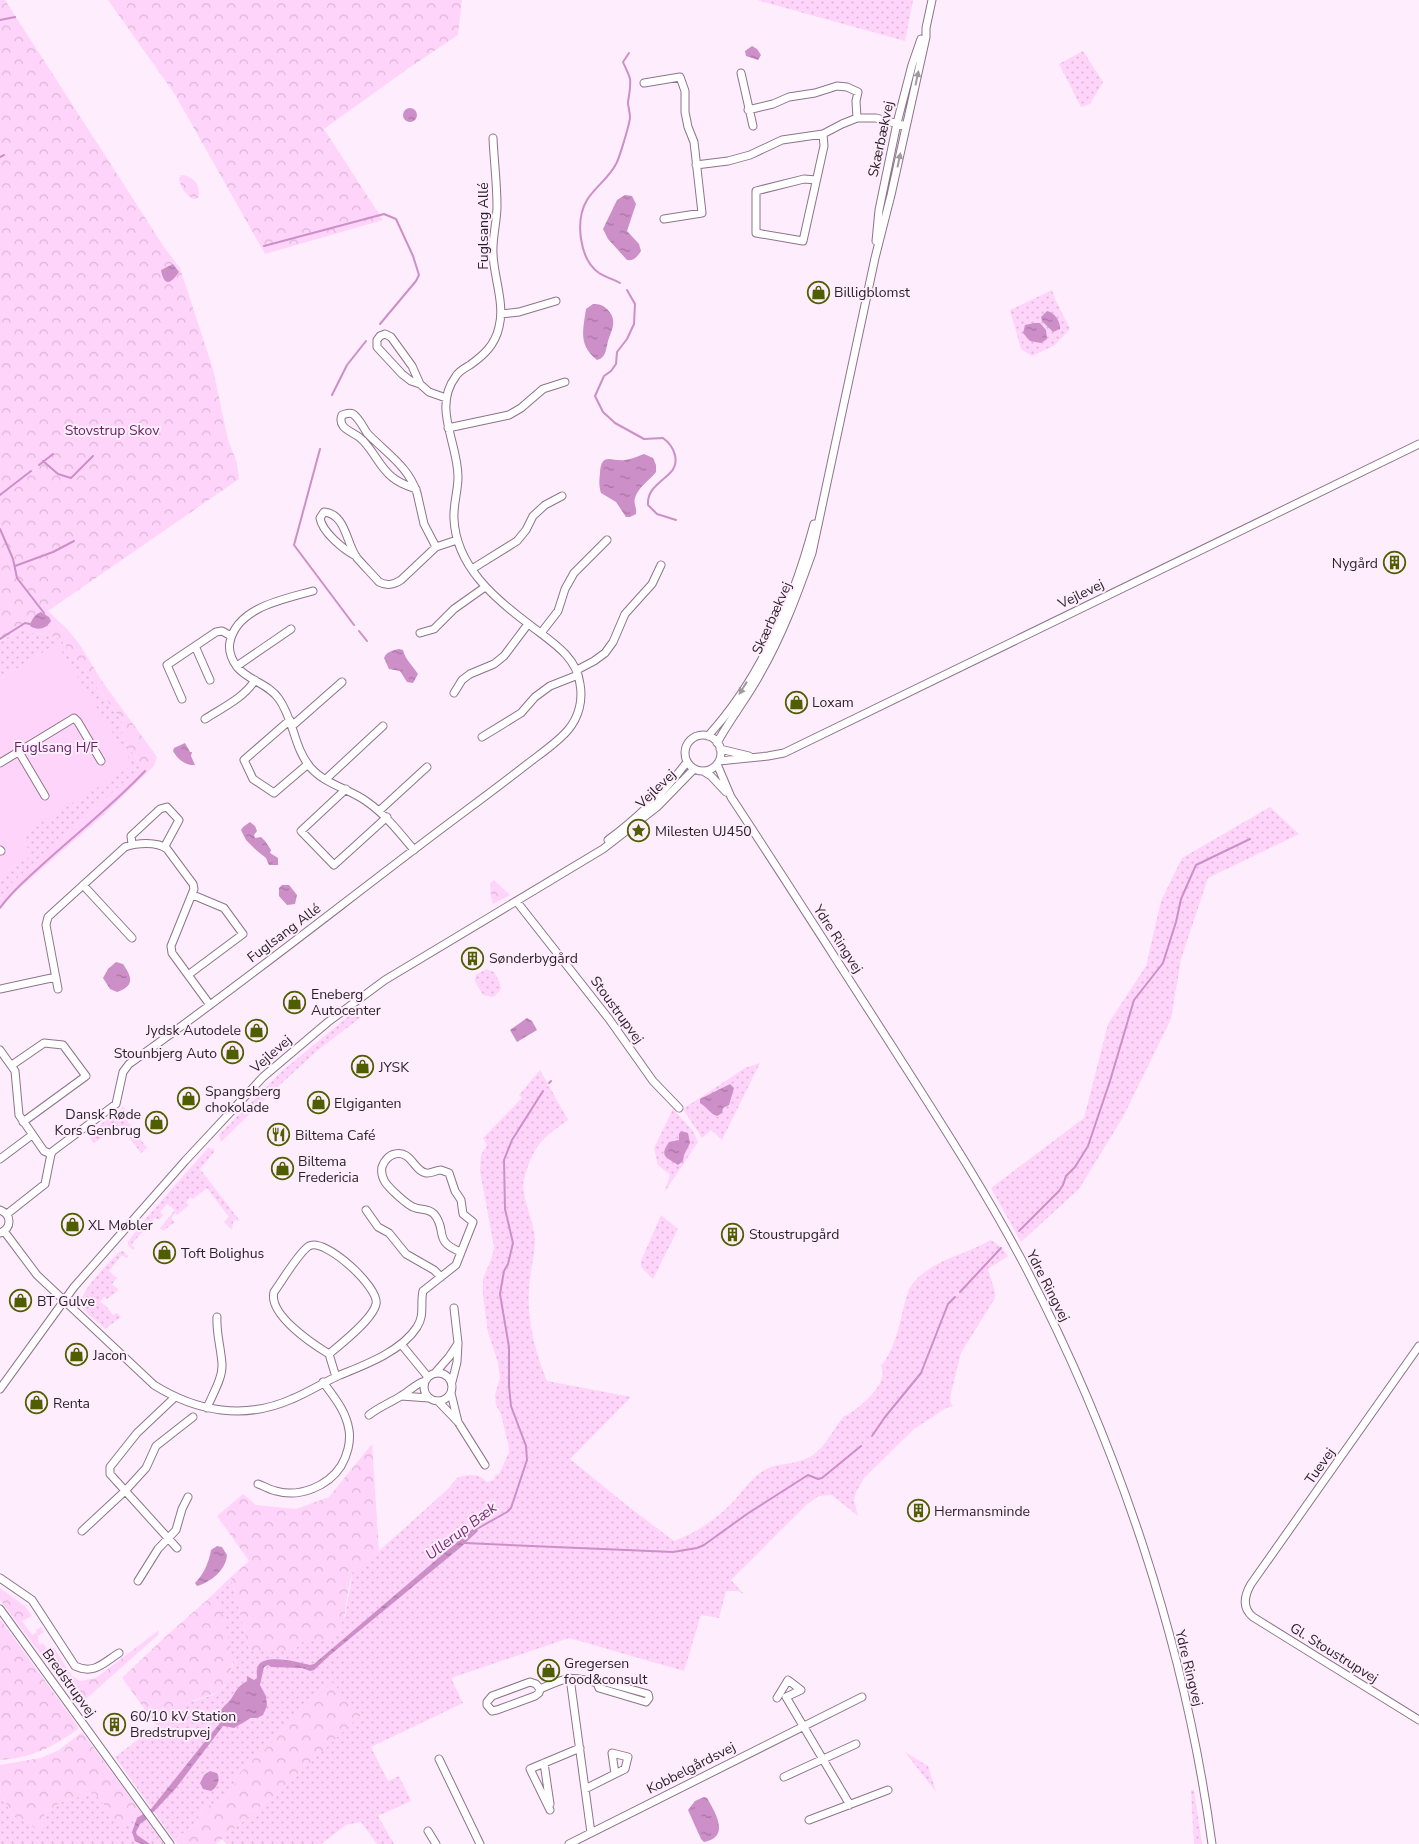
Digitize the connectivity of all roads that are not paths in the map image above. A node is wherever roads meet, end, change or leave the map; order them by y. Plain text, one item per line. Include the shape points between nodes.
1 (932, 0) edge
2 (926, 28) junction
3 (741, 72) dead end
4 (644, 83) dead end
5 (748, 110) junction
6 (856, 118) junction
7 (896, 123) junction
8 (753, 126) dead end
9 (906, 126) junction
10 (823, 134) junction
11 (493, 138) dead end
12 (696, 165) junction
13 (816, 180) junction
14 (664, 219) dead end
15 (875, 258) junction
16 (556, 301) dead end
17 (500, 314) junction
18 (565, 382) dead end
19 (420, 384) junction
20 (446, 398) junction
21 (448, 428) junction
22 (1419, 444) edge
23 (385, 448) junction
24 (376, 458) junction
25 (416, 489) junction
26 (824, 493) junction
27 (562, 496) dead end
28 (457, 540) junction
29 (607, 540) dead end
30 (436, 547) junction
31 (356, 556) junction
32 (661, 565) dead end
33 (472, 569) junction
34 (485, 587) junction
35 (313, 591) dead end
36 (528, 624) junction
37 (291, 629) dead end
38 (541, 633) junction
39 (420, 634) dead end
40 (231, 636) junction
41 (195, 646) junction
42 (237, 666) junction
43 (577, 672) junction
44 (210, 680) dead end
45 (255, 680) junction
46 (342, 682) dead end
47 (454, 692) dead end
48 (182, 699) dead end
49 (206, 719) dead end
50 (291, 723) junction
51 (383, 726) dead end
52 (708, 736) junction
53 (482, 738) dead end
54 (719, 746) junction
55 (19, 752) junction
56 (752, 758) junction
57 (101, 761) dead end
58 (687, 762) junction
59 (0, 763) edge
60 (718, 763) junction
61 (308, 764) junction
62 (427, 766) dead end
63 (694, 769) junction
64 (703, 772) junction
65 (326, 779) junction
66 (346, 789) junction
67 (45, 796) dead end
68 (731, 797) junction
69 (379, 811) junction
70 (386, 817) junction
71 (132, 844) junction
72 (165, 846) junction
73 (414, 850) junction
74 (586, 859) junction
75 (83, 885) junction
76 (193, 895) junction
77 (517, 902) junction
78 (132, 938) dead end
79 (188, 975) junction
80 (56, 977) junction
81 (0, 989) edge
82 (58, 989) dead end
83 (210, 1005) junction
84 (0, 1051) edge
85 (12, 1065) junction
86 (679, 1108) dead end
87 (23, 1122) junction
88 (32, 1135) junction
89 (51, 1154) junction
90 (0, 1158) edge
91 (366, 1210) dead end
92 (5, 1212) edge
93 (2, 1232) edge
94 (461, 1252) junction
95 (440, 1277) junction
96 (64, 1299) junction
97 (454, 1308) dead end
98 (217, 1317) dead end
99 (458, 1342) junction
100 (401, 1344) junction
101 (1419, 1346) edge
102 (329, 1354) junction
103 (435, 1373) junction
104 (336, 1377) junction
105 (426, 1379) junction
106 (323, 1382) junction
107 (452, 1382) junction
108 (0, 1389) edge
109 (451, 1393) junction
110 (401, 1396) junction
111 (174, 1398) junction
112 (429, 1398) junction
113 (438, 1401) junction
114 (207, 1408) junction
115 (369, 1415) dead end
116 (193, 1417) dead end
117 (458, 1422) junction
118 (485, 1465) dead end
119 (258, 1484) dead end
120 (125, 1491) junction
121 (188, 1497) dead end
122 (82, 1531) dead end
123 (168, 1538) junction
124 (177, 1548) dead end
125 (0, 1578) edge
126 (138, 1581) dead end
127 (1245, 1600) joint
128 (0, 1609) edge
129 (119, 1653) dead end
130 (570, 1678) junction
131 (598, 1683) junction
132 (540, 1689) junction
133 (786, 1697) dead end
134 (862, 1697) dead end
135 (1419, 1720) edge
136 (804, 1726) junction
137 (856, 1744) dead end
138 (580, 1748) junction
139 (823, 1759) junction
140 (439, 1760) dead end
141 (544, 1763) junction
142 (615, 1774) dead end
143 (784, 1777) dead end
144 (585, 1789) junction
145 (888, 1790) dead end
146 (850, 1805) junction
147 (809, 1820) dead end
148 (428, 1831) dead end
149 (591, 1833) junction
150 (573, 1843) edge
151 (170, 1844) edge
152 (436, 1844) edge
153 (480, 1844) edge
154 (1212, 1844) edge

1 - 2 street, Skærbækvej
2 - 7 street, Skærbækvej
9 -> 2 street, Skærbækvej
3 - 5 street
4 - 12 street via 680,77
5 - 6 street via 837,86 858,92
5 - 8 street
6 - 7 street
6 - 10 street
7 - 9 street
7 - 15 street, Skærbækvej via 879,210
15 -> 9 street, Skærbækvej
10 - 12 street via 782,140 750,155
10 - 13 street via 824,146
11 - 17 street, Fuglsang Allé via 497,205 493,256
12 - 14 street via 702,213
13 - 13 street via 803,241 756,233 756,191 804,178
15 - 26 street, Skærbækvej
16 - 17 street
17 - 20 street, Fuglsang Allé via 493,343 457,374
18 - 21 street via 543,389 509,415
19 - 19 street via 412,366 391,337 380,336 377,347 402,374
19 - 20 street
20 - 21 street, Fuglsang Allé
21 - 28 street, Fuglsang Allé via 457,462 454,522
22 - 56 street, Vejlevej via 784,753
23 - 24 street
23 - 24 street via 353,414 342,415 343,426 360,437
23 - 25 street via 408,474
24 - 25 street via 391,476
25 - 30 street via 424,524
26 -> 52 street, Skærbækvej via 802,565 776,630 740,694
26 - 54 street, Skærbækvej via 812,553 782,633
27 - 33 street via 545,504 517,541
28 - 30 street
28 - 33 street, Fuglsang Allé
29 - 38 street via 574,573 558,611
30 - 31 street via 401,580 390,584 379,582
31 - 31 street via 345,550 324,529 320,518 324,512 330,512 342,524
32 - 43 street via 645,594 625,614 613,642 605,652
33 - 34 street, Fuglsang Allé
34 - 36 street, Fuglsang Allé
34 - 39 street via 454,609 434,629
35 - 40 street via 273,602 255,611
36 - 38 street, Fuglsang Allé
36 - 47 street via 504,656 470,674
37 - 42 street
38 - 43 street, Fuglsang Allé via 569,657
40 - 41 street via 216,632
40 - 42 street via 229,647
41 - 44 street
41 - 48 street via 167,666
42 - 45 street
43 - 53 street via 550,686 521,713
43 - 73 street, Fuglsang Allé via 579,710 566,732
45 - 49 street via 243,694
45 - 50 street via 279,698
46 - 50 street
50 - 61 street
50 - 61 street via 244,760 253,779 274,793
51 - 65 street
52 - 54 street
52 - 58 street via 698,736 689,742 685,752
54 - 56 street, Vejlevej
54 - 60 street
55 - 57 street via 74,718
55 - 59 street
55 - 67 street
56 - 60 street, Vejlevej
58 - 63 street
58 - 74 street, Vejlevej via 662,792
60 - 64 street
60 - 68 street, Ydre Ringvej
61 - 65 street
62 - 69 street
63 - 64 street
63 - 74 street, Vejlevej via 646,816 603,850
64 - 68 street, Ydre Ringvej
65 - 66 street
66 - 69 street
66 - 70 street via 301,831 334,865
68 - 154 street, Ydre Ringvej via 966,1163 1024,1265 1074,1366 1128,1504 1161,1608 1190,1723
69 - 70 street
70 - 73 street
71 - 72 street
71 - 72 street via 131,836 160,808 167,806 180,820
71 - 75 street via 124,847
72 - 76 street via 193,884
73 - 83 street, Fuglsang Allé
74 - 77 street, Vejlevej
75 - 78 street
75 - 80 street via 46,921
76 - 79 street via 171,946 172,953
76 - 79 street via 224,908 243,934
77 - 86 street, Stoustrupvej via 653,1080
77 - 96 street, Vejlevej via 385,980 285,1057 242,1098
79 - 83 street
80 - 81 street
80 - 82 street
83 - 89 street, Fuglsang Allé via 129,1064 116,1104
84 - 85 street
85 - 87 street via 19,1115
85 - 87 street via 44,1043 63,1045 86,1076
87 - 88 street
88 - 89 street via 44,1151
88 - 90 street
89 - 92 street via 45,1184
91 - 95 street via 378,1228 389,1233 406,1254
92 - 93 street via 9,1225
93 - 96 street via 37,1275
94 - 94 street via 443,1240 434,1214 425,1208 410,1206 384,1182 381,1170 388,1157 395,1154 408,1156 424,1173 441,1170 449,1173 461,1200 463,1214 473,1222
94 - 95 street via 456,1265
95 - 100 street via 424,1290 420,1323
96 - 108 street, Vejlevej
96 - 111 street via 138,1373
97 - 99 street
98 - 114 street via 222,1371
99 - 103 street
99 - 107 street
100 - 104 street via 372,1362
100 - 105 street
101 - 127 street, Tuevej via 1251,1584
102 - 102 street via 373,1312 377,1299 343,1260 316,1244 303,1252 273,1298 274,1305 295,1329
102 - 104 street
103 - 105 street
103 - 107 street via 445,1374
104 - 106 street
105 - 110 street
105 - 112 street via 424,1390
106 - 114 street via 274,1406 241,1411
106 - 119 street via 342,1409 349,1431 347,1456 335,1475 318,1488 298,1492 278,1492
107 - 109 street
109 - 113 street
109 - 117 street
110 - 112 street
110 - 115 street
111 - 114 street
111 - 120 street via 137,1433 110,1467 110,1474
112 - 113 street
113 - 117 street
116 - 120 street via 156,1446 146,1468
117 - 118 street
120 - 122 street
120 - 123 street
121 - 123 street via 176,1530
123 - 124 street
123 - 126 street
125 - 129 street via 32,1600 74,1666 94,1669
127 - 135 street, Gl. Stoustrupvej via 1253,1617
128 - 151 street, Bredstrupvej
130 - 131 street
130 - 132 street
130 - 138 street
131 - 131 street via 601,1681 638,1691 648,1694 649,1698 646,1702 599,1688
132 - 132 street via 535,1696 497,1710 487,1705 492,1696 530,1682
133 - 136 street
134 - 136 street, Kobbelgårdsvej
136 - 139 street
136 - 149 street, Kobbelgårdsvej
137 - 139 street
138 - 141 street
138 - 144 street
139 - 143 street
139 - 146 street
140 - 153 street
141 - 141 street via 530,1769 550,1810 546,1782
142 - 144 street
144 - 149 street
145 - 146 street
146 - 147 street
148 - 152 street
149 - 150 street, Kobbelgårdsvej

